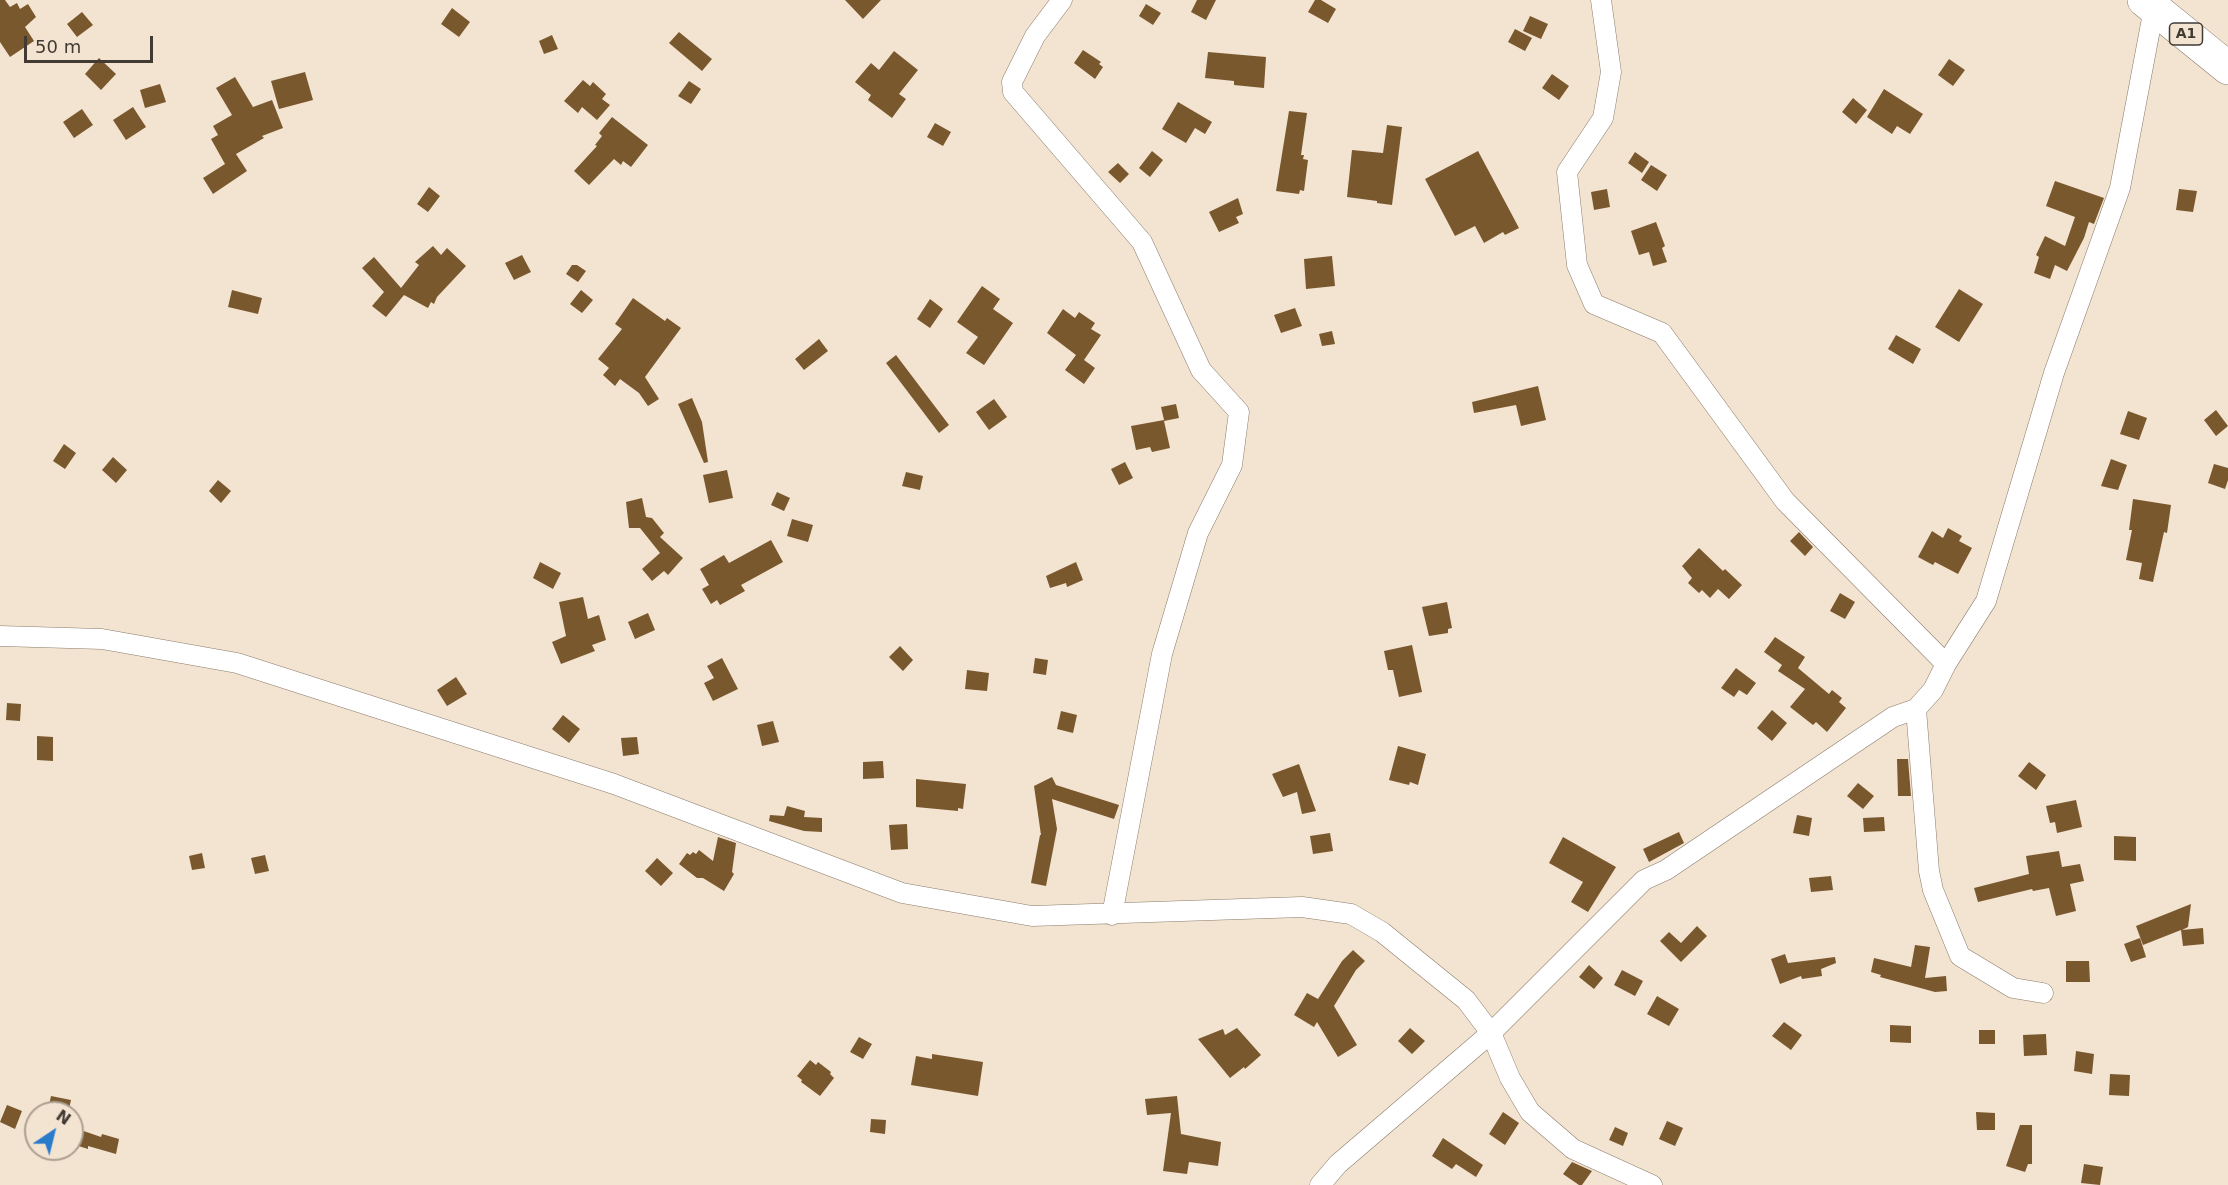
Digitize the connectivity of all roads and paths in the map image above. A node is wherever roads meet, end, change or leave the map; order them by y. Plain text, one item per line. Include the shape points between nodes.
1 (1062, 0) edge
2 (1601, 0) edge
3 (2149, 4) edge
4 (2228, 68) edge
5 (0, 636) edge
6 (1946, 664) junction
7 (1916, 709) junction
8 (1112, 915) junction
9 (2043, 993) dead end
10 (1491, 1033) junction
11 (1617, 1177) edge
12 (1320, 1185) edge
13 (1652, 1185) edge

1 - 8 street via 1035,36 1012,82 1013,92 1142,242 1201,370 1239,412 1232,465 1198,533 1161,654
2 - 6 street via 1611,72 1602,118 1567,172 1577,265 1594,304 1662,333 1785,501
3 - 4 highway, A1
3 - 6 street via 2120,188 2054,373 1986,601
5 - 8 street via 102,639 237,663 614,784 902,893 1032,916
6 - 7 street via 1934,690
7 - 9 street via 1931,881 1960,956 2013,988
7 - 10 street via 1893,717 1666,870 1644,880
8 - 10 street via 1302,907 1351,914 1382,932 1466,1000
10 - 11 street via 1530,1112 1573,1149
10 - 12 street via 1338,1164
11 - 13 street

